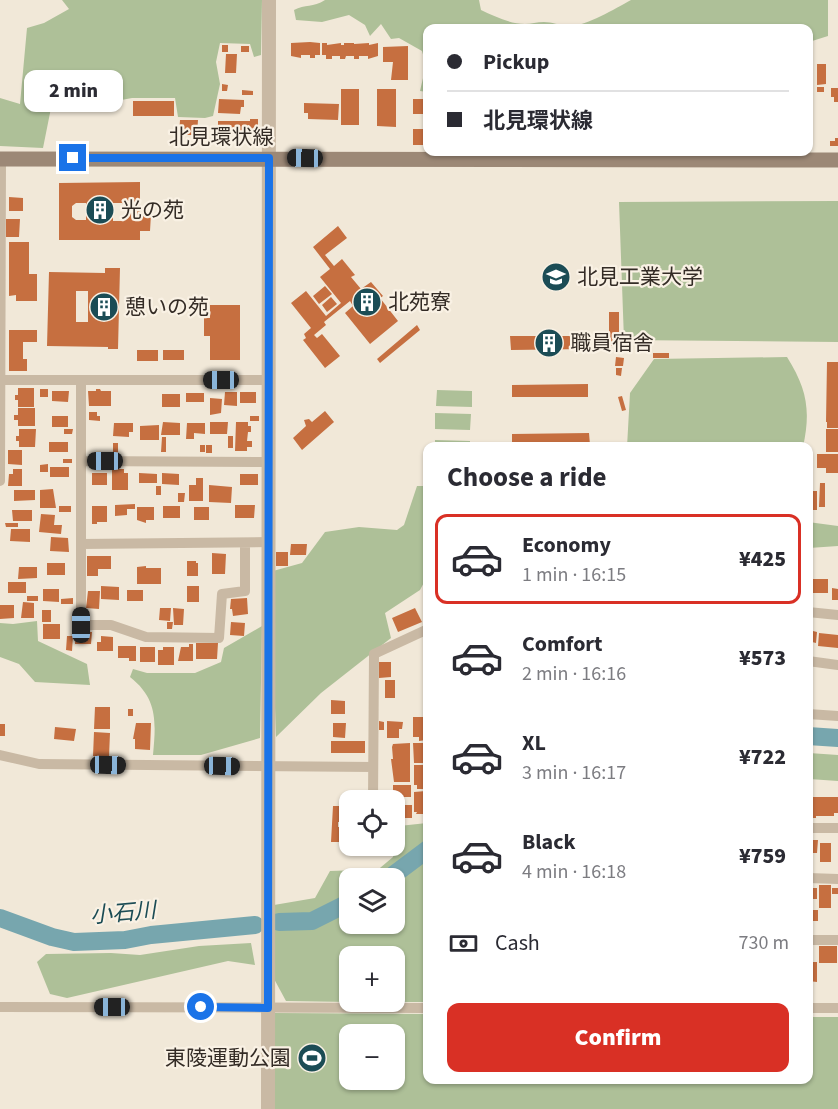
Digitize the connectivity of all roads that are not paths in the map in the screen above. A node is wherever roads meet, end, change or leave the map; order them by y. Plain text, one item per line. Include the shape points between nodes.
1 (269, 0) edge
2 (269, 158) junction
3 (0, 159) edge
4 (838, 160) edge
5 (1, 380) edge
6 (268, 380) junction
7 (81, 381) junction
8 (81, 460) junction
9 (268, 462) junction
10 (0, 481) edge
11 (269, 542) junction
12 (81, 544) junction
13 (245, 544) junction
14 (813, 612) edge
15 (838, 615) edge
16 (423, 631) edge
17 (813, 662) edge
18 (838, 665) edge
19 (813, 714) edge
20 (838, 716) edge
21 (0, 755) edge
22 (268, 767) junction
23 (373, 767) junction
24 (373, 790) edge
25 (813, 828) edge
26 (838, 828) edge
27 (813, 879) edge
28 (838, 879) edge
29 (813, 940) edge
30 (838, 940) edge
31 (0, 1007) edge
32 (268, 1008) junction
33 (423, 1008) edge
34 (813, 1008) edge
35 (838, 1008) edge
36 (268, 1109) edge

1 - 2 street
2 - 3 main road, 北見環状線
2 - 4 main road, 北見環状線
2 - 6 street
3 - 5 street
5 - 7 street
5 - 10 street
6 - 7 street
6 - 9 street
7 - 8 street
8 - 9 street
8 - 12 street
9 - 11 street
11 - 13 street
11 - 22 street
12 - 13 street
12 - 13 street via 81,625 111,625 146,637 219,638 222,594 245,591
14 - 15 street
16 - 23 street via 374,654
17 - 18 street
19 - 20 street
21 - 22 street via 39,764
22 - 23 street
22 - 32 street
23 - 24 street
25 - 26 street
27 - 28 street
29 - 30 street
31 - 32 street
32 - 33 street
32 - 36 street
34 - 35 street

